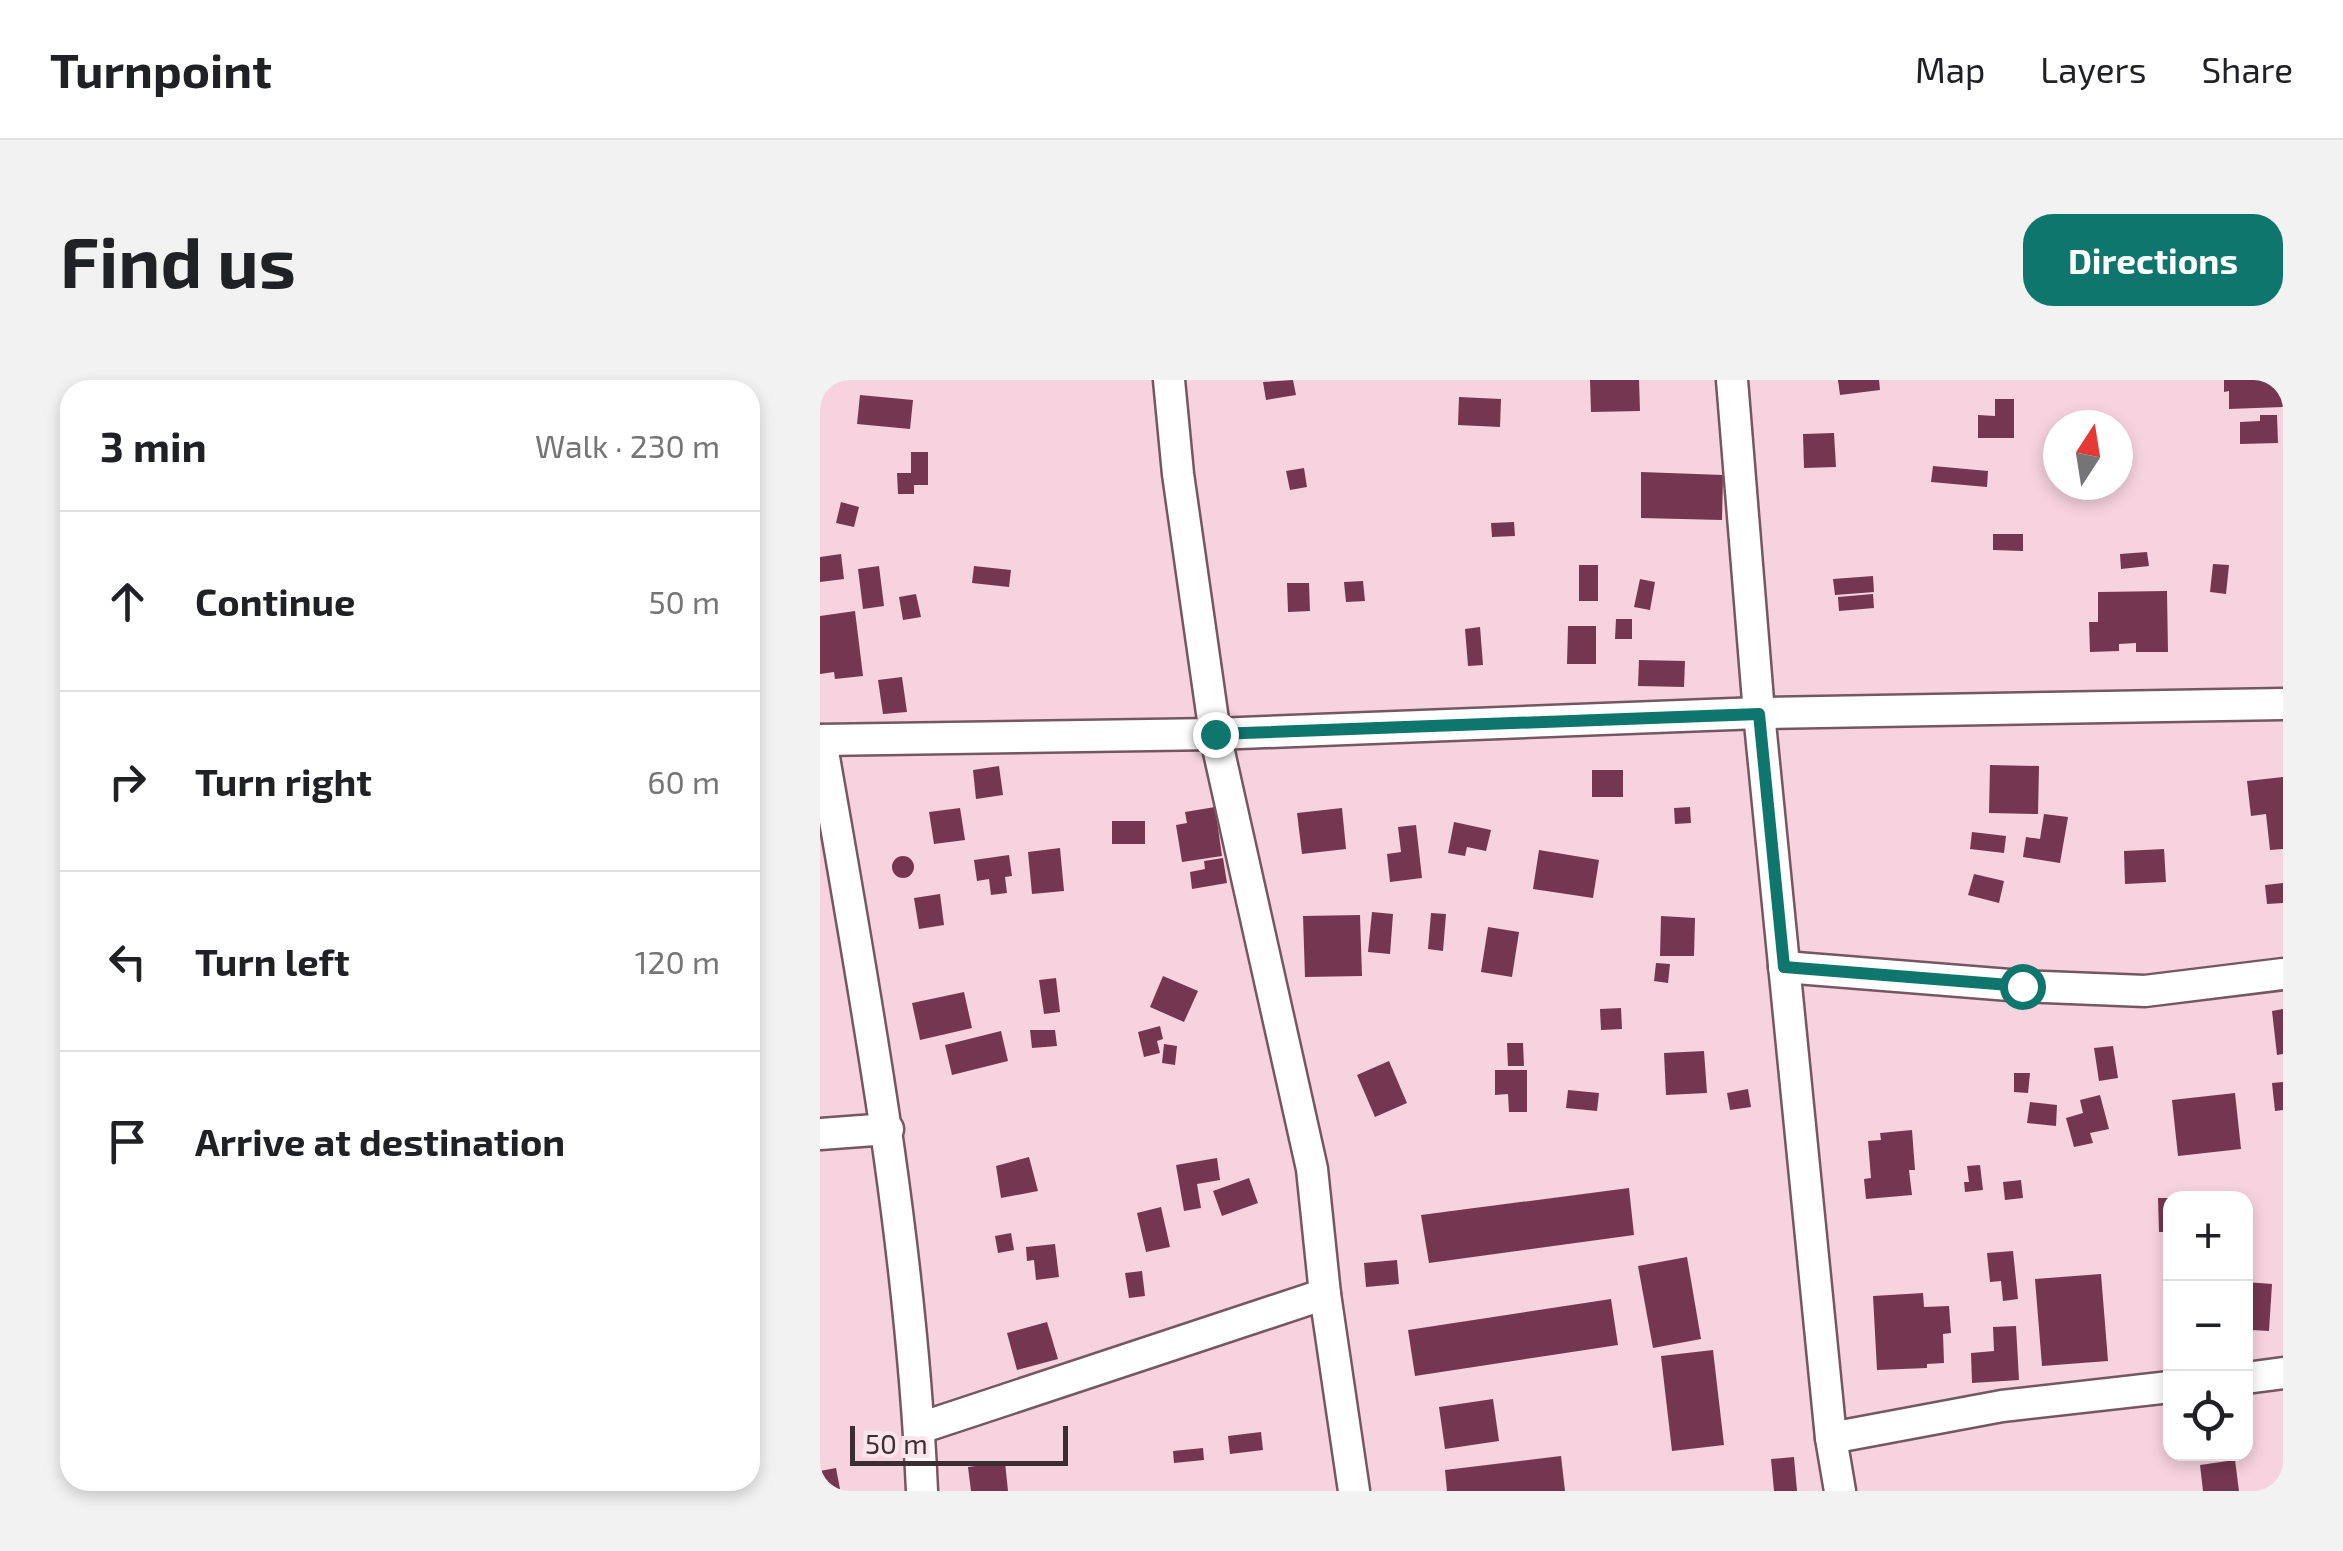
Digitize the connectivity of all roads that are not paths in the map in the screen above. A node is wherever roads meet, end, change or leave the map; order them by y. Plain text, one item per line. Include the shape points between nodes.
1 (1169, 380) edge
2 (1732, 380) edge
3 (2283, 704) edge
4 (1759, 714) junction
5 (1215, 734) junction
6 (820, 740) edge
7 (1784, 967) junction
8 (2283, 974) edge
9 (888, 1129) junction
10 (820, 1134) edge
11 (1325, 1294) junction
12 (2283, 1373) edge
13 (2253, 1377) edge
14 (2163, 1387) edge
15 (920, 1428) junction
16 (1831, 1438) junction
17 (922, 1491) edge
18 (1354, 1491) edge
19 (1840, 1491) edge

1 - 5 street
2 - 4 street
3 - 4 street
4 - 5 street
4 - 7 street
5 - 6 street
5 - 11 street via 1312,1169
6 - 9 street
7 - 8 street via 2145,990
7 - 16 street
9 - 10 street
9 - 15 street
11 - 15 street
11 - 18 street
12 - 13 street
14 - 16 street via 2002,1406
15 - 17 street
16 - 19 street

